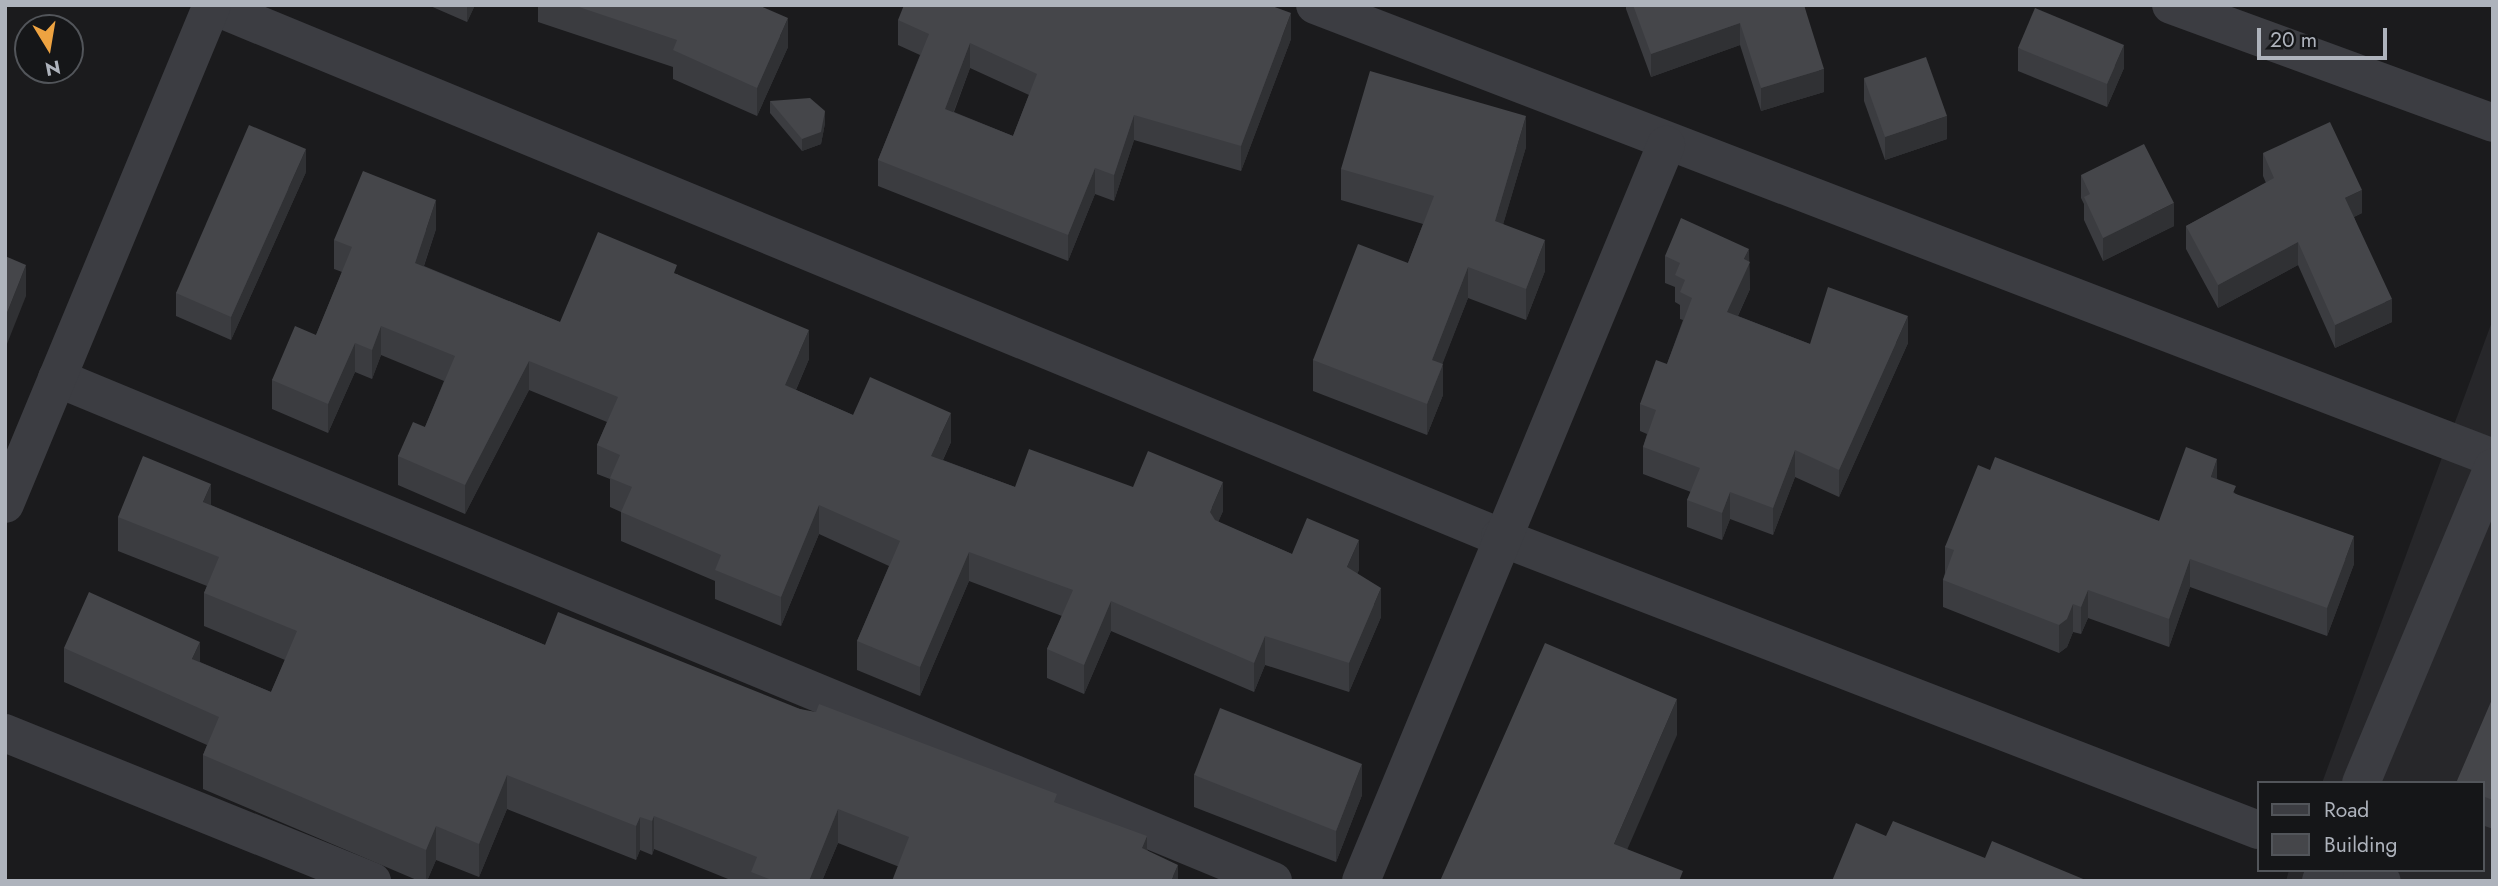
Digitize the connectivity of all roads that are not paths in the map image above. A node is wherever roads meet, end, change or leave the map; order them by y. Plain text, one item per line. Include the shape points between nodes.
1 (211, 5) edge
2 (1315, 5) edge
3 (2171, 5) edge
4 (2493, 123) edge
5 (1666, 145) junction
6 (57, 378) junction
7 (2493, 457) edge
8 (2493, 468) edge
9 (5, 504) edge
10 (1500, 537) junction
11 (5, 733) edge
12 (2362, 781) edge
13 (2256, 829) edge
14 (2362, 872) edge
15 (372, 881) edge
16 (1273, 881) edge
17 (1362, 881) edge
18 (2382, 881) edge

1 - 6 street
1 - 10 street
2 - 5 street
3 - 4 street
5 - 7 street
5 - 10 street
6 - 9 street
6 - 16 street
8 - 12 street
10 - 13 street
10 - 17 street
11 - 15 street
14 - 18 street

